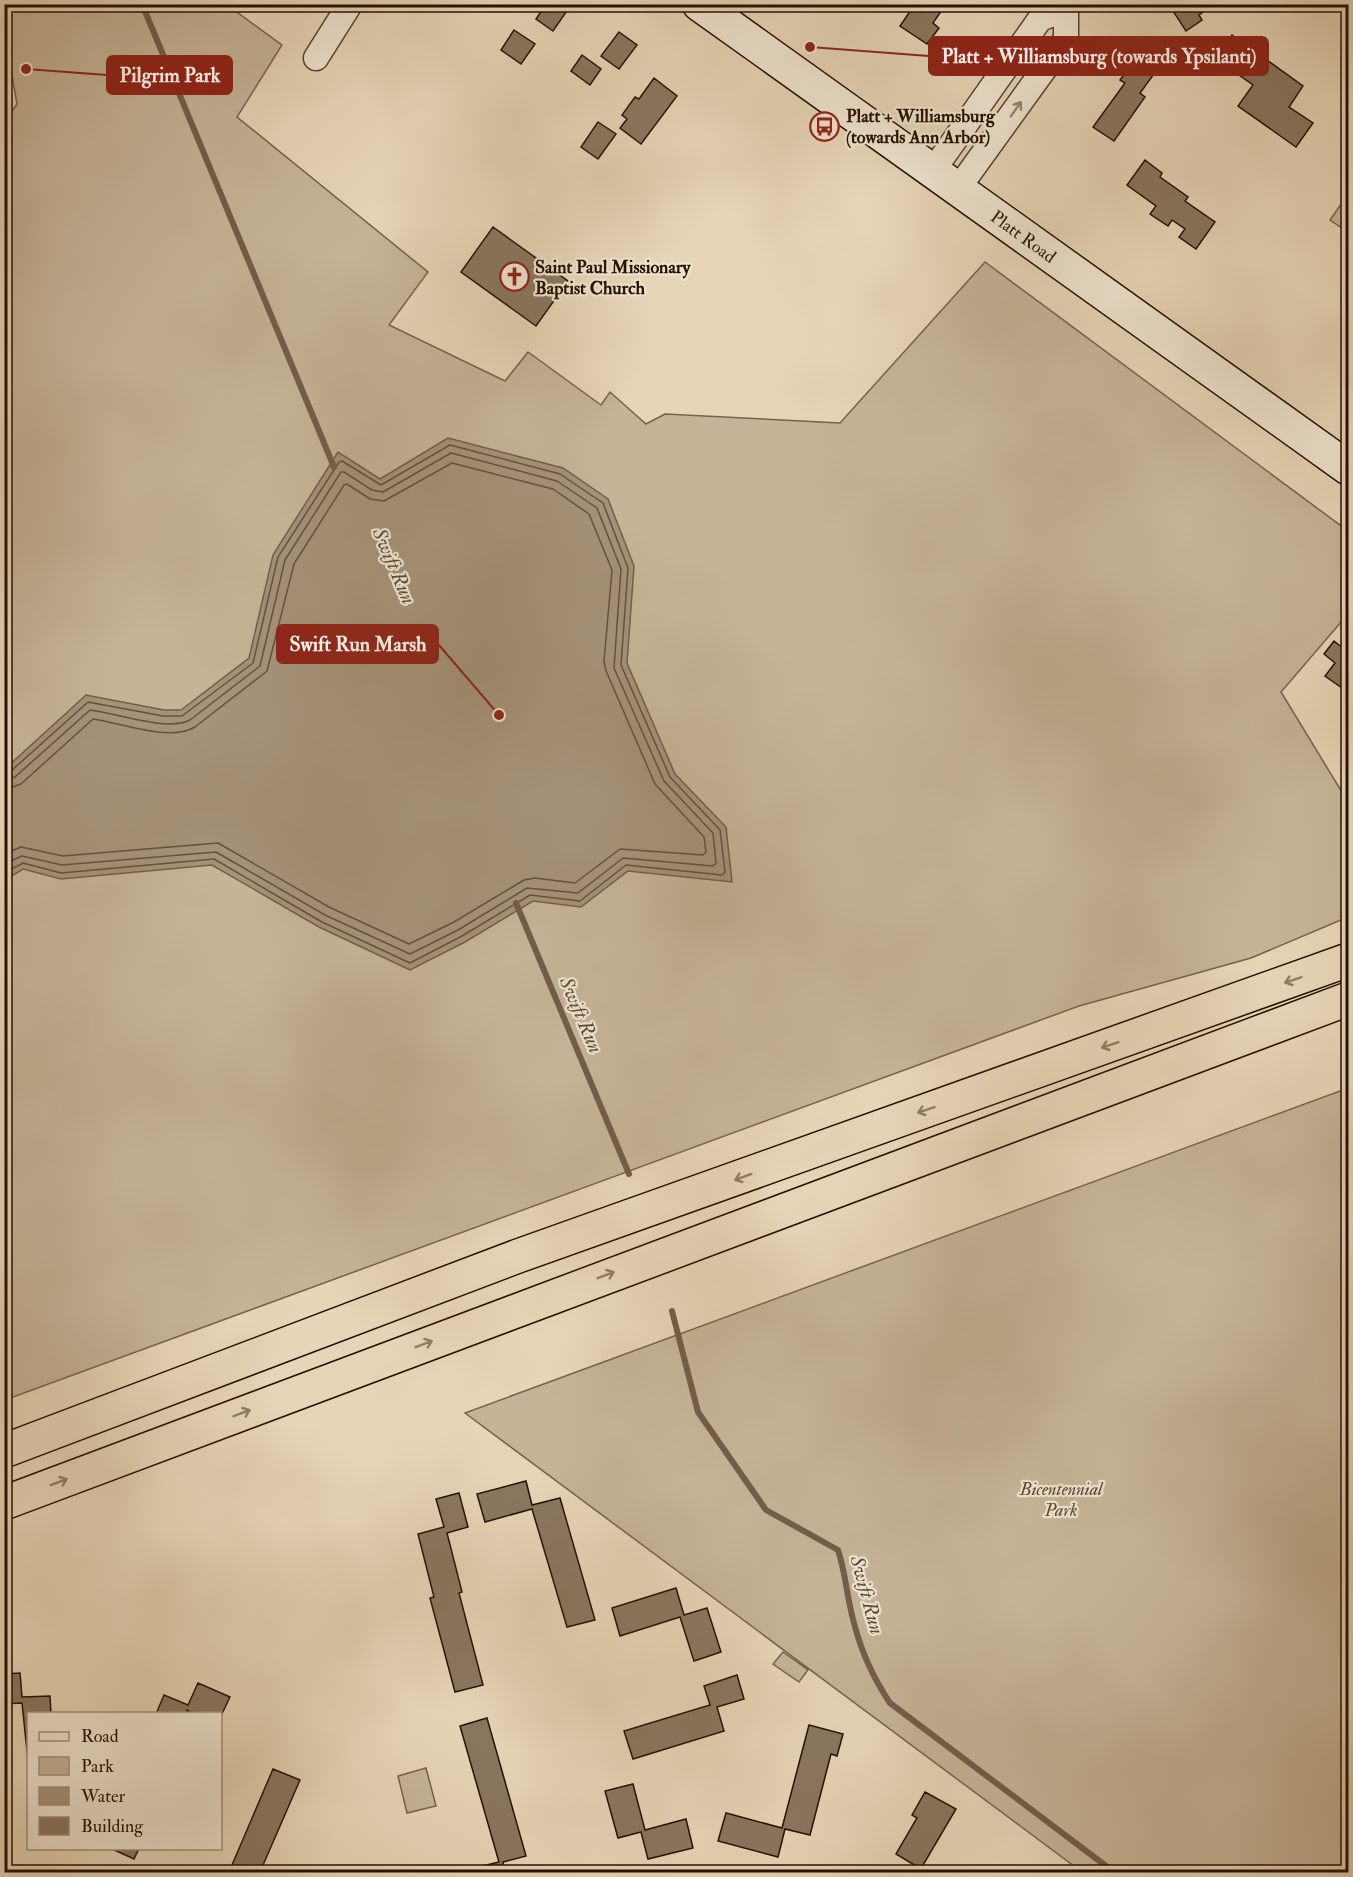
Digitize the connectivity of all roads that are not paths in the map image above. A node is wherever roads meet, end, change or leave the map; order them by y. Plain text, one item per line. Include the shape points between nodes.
1 (350, 4) edge
2 (699, 4) edge
3 (1067, 7) edge
4 (316, 58) dead end
5 (945, 181) junction
6 (1348, 468) edge
7 (1348, 960) edge
8 (1348, 999) edge
9 (4, 1450) edge
10 (4, 1503) edge

1 - 4 street
2 - 5 main road, Platt Road
3 - 5 street via 1040,20
5 -> 3 street via 1066,39
5 - 6 main road, Platt Road
7 -> 9 highway via 518,1256
10 -> 8 highway

